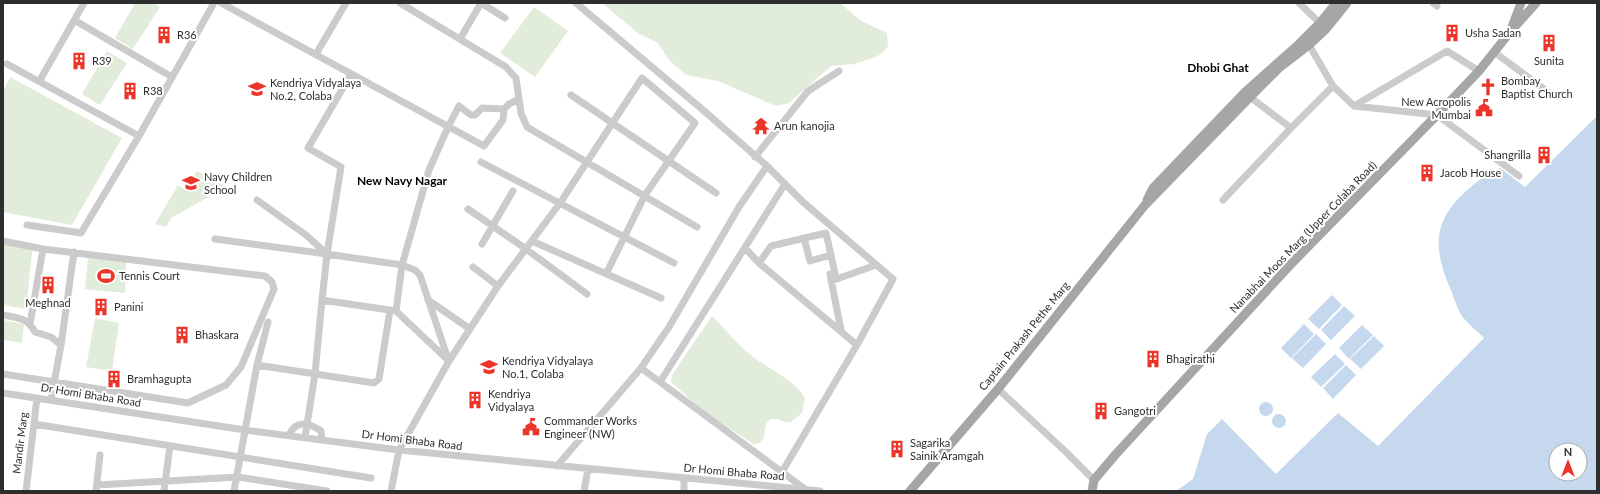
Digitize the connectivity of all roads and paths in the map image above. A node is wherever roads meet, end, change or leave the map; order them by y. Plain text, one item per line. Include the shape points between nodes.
1 (84, 3) edge
2 (214, 3) edge
3 (221, 3) edge
4 (346, 3) edge
5 (400, 3) edge
6 (481, 3) edge
7 (576, 3) edge
8 (1299, 3) edge
9 (1336, 3) edge
10 (1347, 3) edge
11 (1521, 3) edge
12 (1536, 3) edge
13 (505, 18) dead end
14 (74, 20) junction
15 (1323, 26) junction
16 (1510, 32) junction
17 (460, 39) junction
18 (1309, 45) junction
19 (1494, 52) junction
20 (316, 54) junction
21 (8, 64) dead end
22 (839, 71) dead end
23 (1479, 71) junction
24 (351, 74) junction
25 (172, 76) junction
26 (40, 80) junction
27 (1333, 86) junction
28 (1548, 92) dead end
29 (571, 95) dead end
30 (1250, 97) junction
31 (519, 99) junction
32 (1354, 106) junction
33 (504, 109) junction
34 (1437, 116) junction
35 (612, 122) junction
36 (448, 126) junction
37 (1290, 128) junction
38 (139, 136) junction
39 (755, 156) junction
40 (670, 161) junction
41 (481, 162) dead end
42 (586, 162) junction
43 (767, 166) junction
44 (1518, 176) dead end
45 (785, 184) junction
46 (513, 191) dead end
47 (716, 193) dead end
48 (645, 195) junction
49 (257, 200) dead end
50 (1223, 200) dead end
51 (560, 203) junction
52 (1145, 205) junction
53 (468, 209) dead end
54 (27, 225) dead end
55 (493, 225) junction
56 (697, 227) dead end
57 (624, 236) junction
58 (804, 238) junction
59 (215, 240) dead end
60 (3, 241) edge
61 (532, 241) junction
62 (482, 244) dead end
63 (43, 248) junction
64 (745, 248) junction
65 (526, 249) junction
66 (74, 252) junction
67 (327, 254) junction
68 (831, 255) junction
69 (674, 263) dead end
70 (759, 263) junction
71 (402, 265) junction
72 (876, 265) junction
73 (473, 267) dead end
74 (606, 274) junction
75 (831, 280) junction
76 (498, 286) junction
77 (587, 294) dead end
78 (661, 298) dead end
79 (322, 300) junction
80 (428, 300) junction
81 (393, 310) junction
82 (3, 315) edge
83 (268, 322) dead end
84 (30, 324) junction
85 (470, 329) junction
86 (841, 330) junction
87 (61, 345) junction
88 (857, 345) junction
89 (449, 361) junction
90 (257, 365) junction
91 (641, 368) junction
92 (3, 374) edge
93 (315, 374) junction
94 (54, 382) junction
95 (660, 382) junction
96 (998, 389) junction
97 (3, 393) edge
98 (37, 398) junction
99 (51, 400) junction
100 (34, 424) junction
101 (306, 424) junction
102 (245, 430) junction
103 (289, 435) junction
104 (305, 437) junction
105 (322, 440) junction
106 (170, 446) junction
107 (399, 450) junction
108 (100, 455) dead end
109 (240, 458) junction
110 (557, 466) junction
111 (588, 469) junction
112 (782, 472) junction
113 (238, 477) junction
114 (371, 478) dead end
115 (684, 478) junction
116 (919, 479) junction
117 (165, 480) junction
118 (1094, 480) junction
119 (96, 488) edge
120 (805, 489) junction
121 (26, 491) edge
122 (164, 491) edge
123 (234, 491) edge
124 (327, 491) edge
125 (391, 491) edge
126 (584, 491) edge
127 (684, 491) edge
128 (820, 491) edge
129 (905, 491) edge
130 (910, 491) edge
131 (1092, 491) edge

1 - 14 street
2 - 25 street
3 - 20 street
4 - 20 street
5 - 17 street
6 - 13 street
6 - 17 street
7 - 39 street
8 - 15 street
9 - 15 main road, Captain Prakash Pethe Marg
10 - 15 main road, Captain Prakash Pethe Marg
11 - 16 main road
12 - 16 main road, Nanabhai Moos Marg (Upper Colaba Road)
14 - 25 street
14 - 26 street
15 - 18 main road, Captain Prakash Pethe Marg
15 - 52 main road, Captain Prakash Pethe Marg via 1272,66 1244,93 1153,188
16 - 19 main road, Nanabhai Moos Marg (Upper Colaba Road)
17 - 31 street via 506,67 516,78
18 - 27 street
18 - 30 main road, Captain Prakash Pethe Marg
19 - 23 main road, Nanabhai Moos Marg (Upper Colaba Road)
19 - 28 street
20 - 24 street
21 - 26 street
22 - 39 street via 808,91
23 - 32 street via 1447,51
23 - 34 main road, Nanabhai Moos Marg (Upper Colaba Road)
24 - 36 street
24 - 67 street via 308,148 341,167
25 - 38 street
26 - 38 street
27 - 32 street
27 - 37 street
29 - 35 street
30 - 37 street
30 - 52 main road, Captain Prakash Pethe Marg
31 - 33 street
31 - 42 street via 521,114 527,127
32 - 34 street
33 - 36 street via 482,108 475,115 460,106
33 - 36 street via 503,120 484,146
34 - 44 street
34 - 118 main road, Nanabhai Moos Marg (Upper Colaba Road) via 1293,262
35 - 40 street
35 - 40 street via 642,78 695,123
35 - 42 street
36 - 71 street via 429,170
37 - 50 street
38 - 54 street via 81,233
39 - 43 street
40 - 47 street
40 - 48 street
41 - 51 street
42 - 48 street
42 - 51 street
43 - 45 street
43 - 91 street via 739,207 669,327
45 - 64 street
45 - 72 street
46 - 55 street
48 - 56 street
48 - 57 street
49 - 67 street via 306,235
51 - 57 street
51 - 61 street
52 - 96 main road, Captain Prakash Pethe Marg
53 - 55 street
55 - 62 street
55 - 65 street
57 - 69 street
57 - 74 street
58 - 68 street via 826,233
58 - 68 street via 810,261
58 - 70 street via 771,246
59 - 67 street
60 - 63 street
61 - 65 street
61 - 74 street
63 - 66 street
63 - 84 street
64 - 70 street
64 - 95 street
65 - 76 street
65 - 77 street
66 - 87 street
66 - 94 street via 265,276 272,282 274,289 241,367 226,385 188,403
67 - 71 street
67 - 79 street
68 - 75 street via 835,273 830,274
70 - 86 street
71 - 80 street via 420,275
71 - 81 street
72 - 75 street
72 - 88 street via 893,279
73 - 76 street
74 - 78 street
75 - 86 street
76 - 85 street
79 - 81 street
79 - 93 street
80 - 85 street
80 - 89 street
81 - 89 street
81 - 93 street via 376,382
82 - 84 street
83 - 90 street
84 - 87 street via 35,332 51,337
85 - 89 street
86 - 88 street
87 - 94 street
88 - 112 street
89 - 107 street
90 - 93 street
90 - 102 street
91 - 95 street
91 - 110 street
92 - 94 street
93 - 101 street
94 - 99 street
95 - 112 street
96 - 116 main road, Captain Prakash Pethe Marg
96 - 118 street
97 - 98 street, Dr Homi Bhaba Road
98 - 99 street, Dr Homi Bhaba Road
98 - 100 street, Mandir Marg
99 - 102 street, Dr Homi Bhaba Road
100 - 106 street
100 - 121 street, Mandir Marg
101 - 103 street via 292,428
101 - 104 street
101 - 105 street via 321,431
102 - 103 street, Dr Homi Bhaba Road
102 - 109 street
103 - 104 street, Dr Homi Bhaba Road
104 - 105 street, Dr Homi Bhaba Road
105 - 107 street, Dr Homi Bhaba Road
106 - 109 street
106 - 117 street
107 - 110 street, Dr Homi Bhaba Road
107 - 125 street
108 - 119 street
109 - 113 street
109 - 114 street
110 - 111 street, Dr Homi Bhaba Road
111 - 115 street, Dr Homi Bhaba Road
111 - 126 street
112 - 120 street
113 - 117 street
113 - 123 street
113 - 124 street
115 - 120 street, Dr Homi Bhaba Road
115 - 127 street
116 - 129 main road, Captain Prakash Pethe Marg
116 - 130 main road, Captain Prakash Pethe Marg
117 - 119 street
117 - 122 street
118 - 131 main road
120 - 128 street, Dr Homi Bhaba Road

